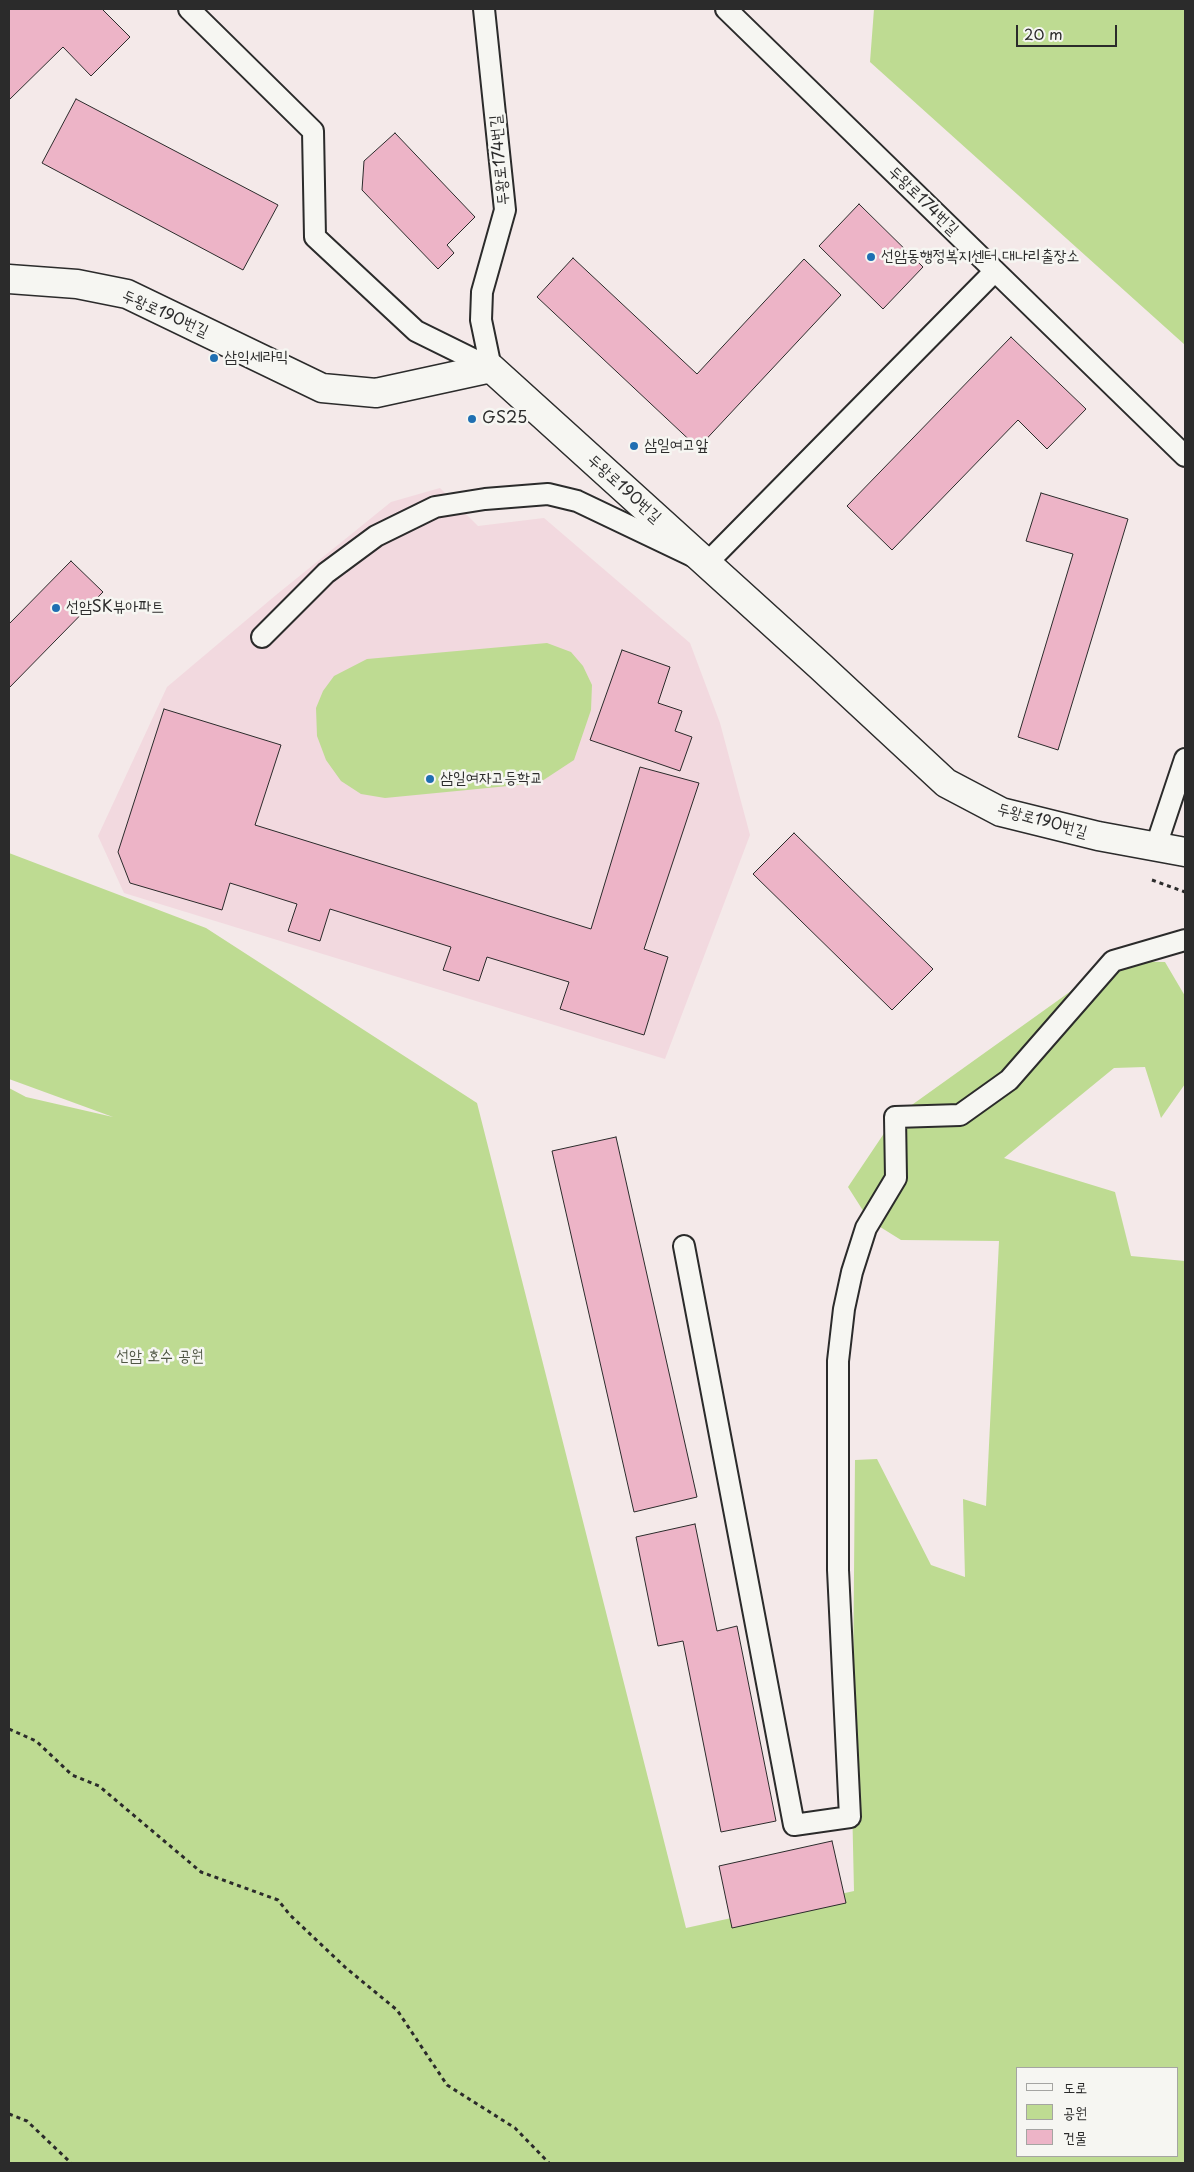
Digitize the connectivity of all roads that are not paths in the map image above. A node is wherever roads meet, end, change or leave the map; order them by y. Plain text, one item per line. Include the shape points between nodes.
1 (188, 9) edge
2 (484, 9) edge
3 (726, 9) edge
4 (995, 271) junction
5 (9, 279) edge
6 (491, 368) junction
7 (1185, 456) edge
8 (706, 563) junction
9 (262, 638) dead end
10 (1185, 759) edge
11 (1156, 846) junction
12 (1185, 852) edge
13 (1185, 940) edge
14 (684, 1246) dead end

1 - 6 lane via 313,131 315,237 416,331
2 - 6 lane, 두왕로174번길 via 506,210 482,292 481,320
3 - 4 lane, 두왕로174번길
4 - 7 lane, 두왕로174번길
4 - 8 lane
5 - 6 street, 두왕로190번길 via 77,284 127,294 322,388 376,393
6 - 8 street, 두왕로190번길
8 - 9 lane via 577,501 548,494 435,507 376,536 326,573
8 - 11 street, 두왕로190번길 via 946,783 1001,812 1098,836
10 - 11 lane
11 - 12 street, 두왕로190번길
13 - 14 lane via 1114,961 1009,1080 960,1115 895,1117 896,1178 866,1228 852,1272 838,1361 838,1570 850,1817 794,1826

